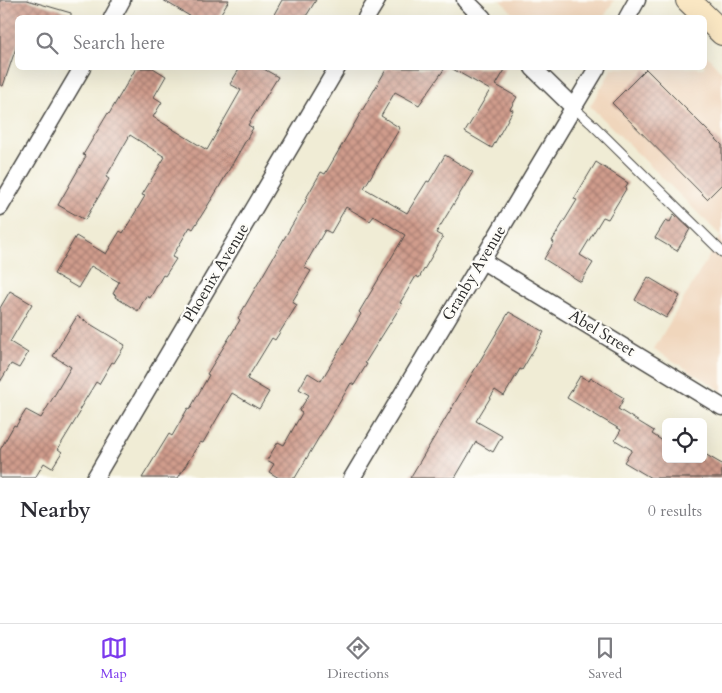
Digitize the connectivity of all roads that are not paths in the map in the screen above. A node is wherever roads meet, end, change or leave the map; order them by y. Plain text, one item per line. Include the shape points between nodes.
1 (122, 0) edge
2 (377, 0) edge
3 (466, 0) edge
4 (637, 0) edge
5 (688, 0) edge
6 (114, 15) edge
7 (368, 15) edge
8 (480, 15) edge
9 (629, 15) edge
10 (703, 15) edge
11 (707, 19) edge
12 (722, 34) edge
13 (81, 70) edge
14 (336, 70) edge
15 (536, 70) edge
16 (596, 70) edge
17 (573, 107) junction
18 (0, 207) edge
19 (722, 252) edge
20 (481, 260) junction
21 (722, 406) edge
22 (95, 478) edge
23 (352, 478) edge

1 - 6 street
2 - 7 street
3 - 8 street
4 - 9 street
5 - 10 main road
11 - 12 main road
13 - 18 street
14 - 22 street, Phoenix Avenue
15 - 17 street
16 - 17 street, Granby Avenue
17 - 19 lane
17 - 20 street, Granby Avenue
20 - 21 street, Abel Street
20 - 23 street, Granby Avenue

